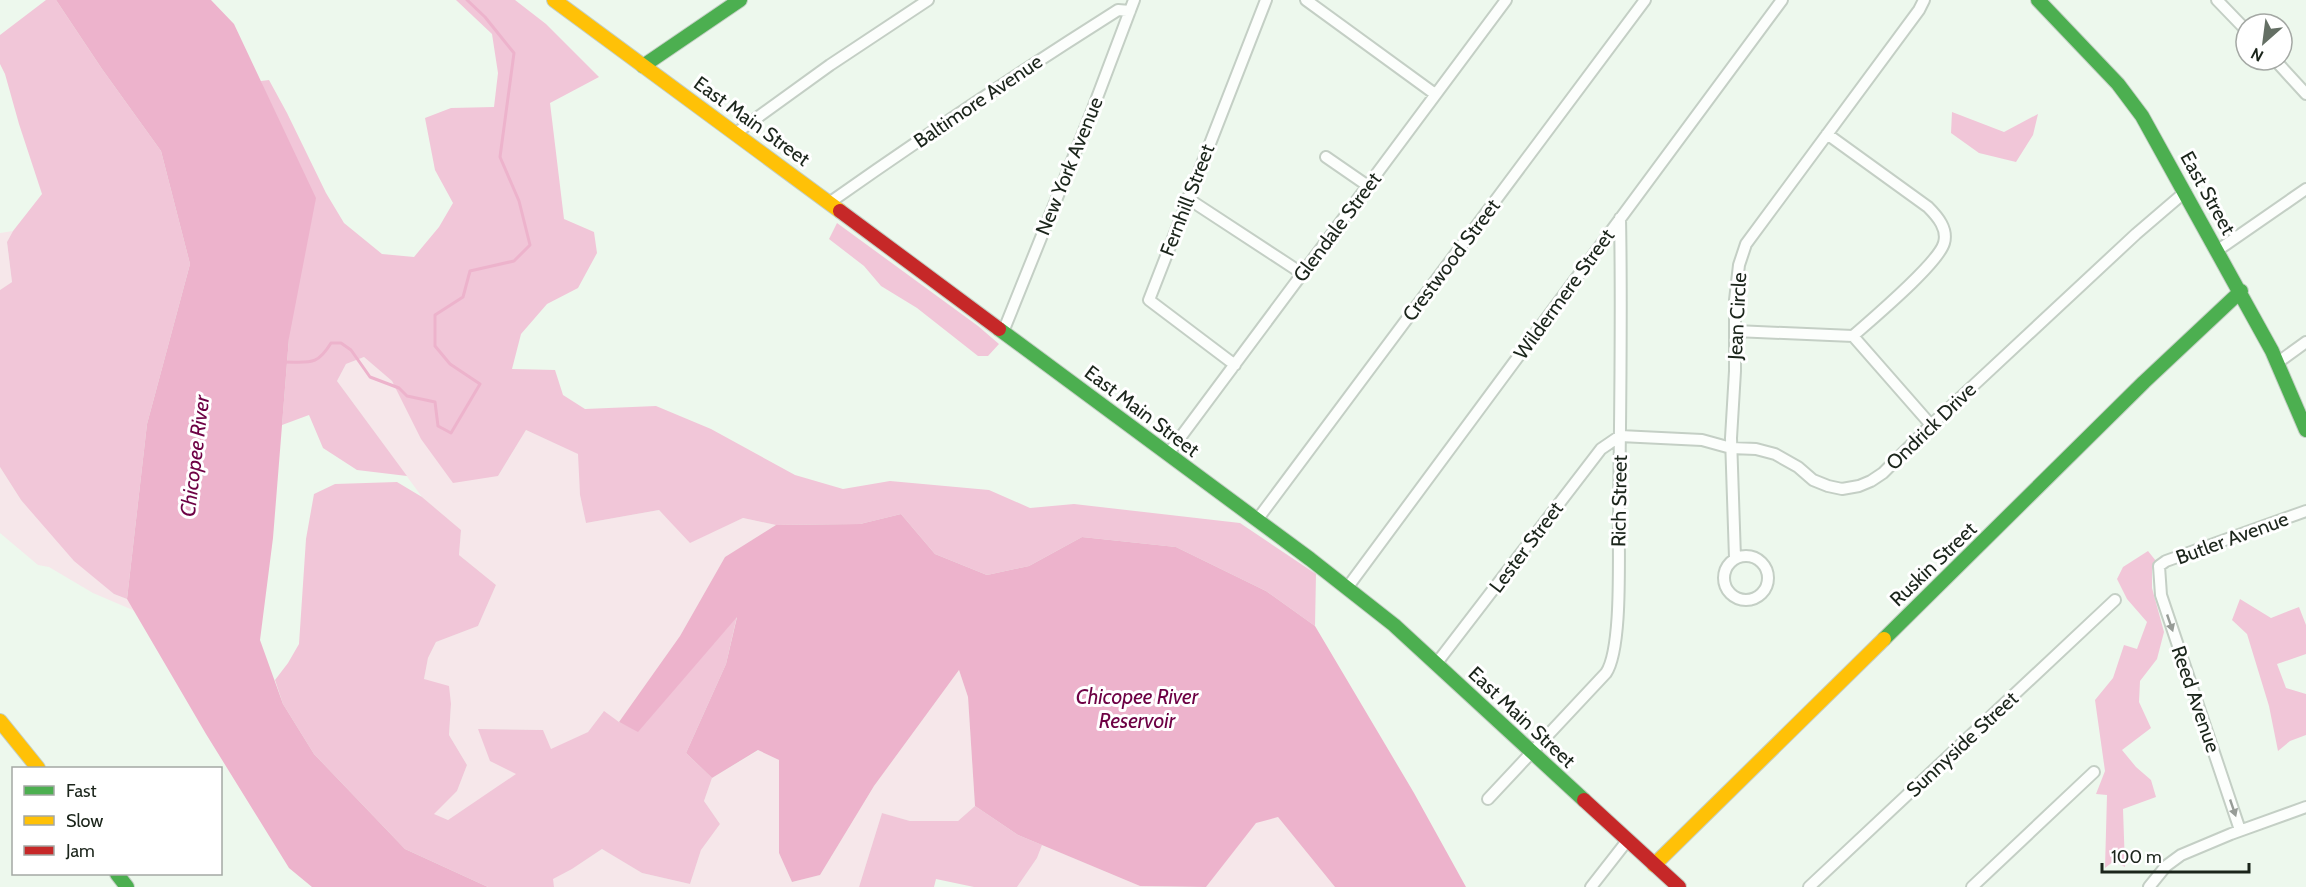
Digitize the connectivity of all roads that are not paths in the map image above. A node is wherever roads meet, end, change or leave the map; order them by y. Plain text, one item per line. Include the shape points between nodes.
1 (554, 0) edge
2 (740, 0) edge
3 (928, 0) edge
4 (1134, 0) edge
5 (1266, 0) edge
6 (1306, 0) edge
7 (1645, 0) edge
8 (1782, 0) edge
9 (1924, 0) edge
10 (2038, 0) edge
11 (2217, 0) edge
12 (1501, 2) edge
13 (1130, 11) junction
14 (2234, 18) edge
15 (644, 66) junction
16 (2286, 72) edge
17 (1436, 94) junction
18 (2306, 94) edge
19 (736, 133) junction
20 (1827, 134) junction
21 (1326, 157) dead end
22 (1368, 186) junction
23 (2306, 189) edge
24 (2185, 192) junction
25 (1187, 198) junction
26 (830, 203) junction
27 (1620, 218) junction
28 (2218, 250) junction
29 (1302, 274) junction
30 (2241, 291) junction
31 (1735, 331) junction
32 (1003, 332) junction
33 (1853, 336) junction
34 (2306, 342) edge
35 (2277, 363) junction
36 (1235, 365) junction
37 (1931, 425) junction
38 (2306, 429) edge
39 (1620, 436) junction
40 (1731, 448) junction
41 (1168, 454) junction
42 (2306, 511) edge
43 (1257, 520) junction
44 (1735, 558) junction
45 (2159, 566) joint
46 (1347, 588) junction
47 (2115, 600) dead end
48 (1436, 664) junction
49 (0, 721) edge
50 (1532, 753) junction
51 (37, 767) edge
52 (2094, 772) dead end
53 (1488, 799) dead end
54 (2306, 807) edge
55 (2240, 830) junction
56 (1627, 841) junction
57 (1654, 865) junction
58 (1591, 887) edge
59 (1679, 887) edge
60 (1809, 887) edge
61 (1972, 887) edge
62 (2149, 887) edge

1 - 15 main road, East Main Street
2 - 15 main road
3 - 19 street
4 - 13 street, New York Avenue
5 - 25 street, Fernhill Street
6 - 17 street
7 - 43 street, Crestwood Street
8 - 27 street, Wildermere Street
9 - 20 street, Jean Circle
10 - 24 main road, East Street via 2118,84 2142,116
11 - 14 street
12 - 17 street, Glendale Street
13 - 26 street, Baltimore Avenue via 1118,10 1058,48
13 - 32 street, New York Avenue
15 - 19 main road, East Main Street
16 - 18 street
17 - 22 street, Glendale Street
19 - 26 main road, East Main Street
20 - 31 street, Jean Circle via 1746,244 1739,265
20 - 33 street via 1928,207 1944,229 1945,242 1928,267
21 - 22 street
22 - 29 street, Glendale Street
23 - 28 street
24 - 28 main road, East Street
24 - 37 street, Ondrick Drive
25 - 29 street
25 - 36 street, Fernhill Street via 1149,300
26 - 32 main road, East Main Street
27 - 39 street, Rich Street
27 - 46 street, Wildermere Street
28 - 30 main road, East Street
29 - 36 street, Glendale Street
30 - 35 main road, East Street
30 - 57 main road, Ruskin Street
31 - 33 street
31 - 40 street, Jean Circle
32 - 41 main road, East Main Street
33 - 37 street
34 - 35 street
35 - 38 main road, East Street
36 - 41 street, Glendale Street
37 - 40 street, Ondrick Drive via 1883,473 1859,486 1842,489 1820,484 1768,451
39 - 40 street, Ondrick Drive via 1702,440
39 - 48 street, Lester Street via 1595,456
39 - 50 street, Rich Street via 1613,659 1606,673
40 - 44 street, Jean Circle
41 - 43 main road, East Main Street
42 - 45 street, Butler Avenue
43 - 46 main road, East Main Street
44 - 44 street, Jean Circle via 1752,557 1766,568 1767,585 1755,598 1736,598 1726,588 1724,573
45 -> 55 street, Reed Avenue via 2161,595
46 - 48 main road, East Main Street
47 - 60 street, Sunnyside Street
48 - 50 main road, East Main Street
49 - 51 main road
50 - 53 street, Rich Street
50 - 56 main road, East Main Street
52 - 61 street
54 - 55 street
55 - 62 street via 2181,855
56 - 57 main road, East Main Street
56 - 58 street
57 - 59 main road, East Main Street

